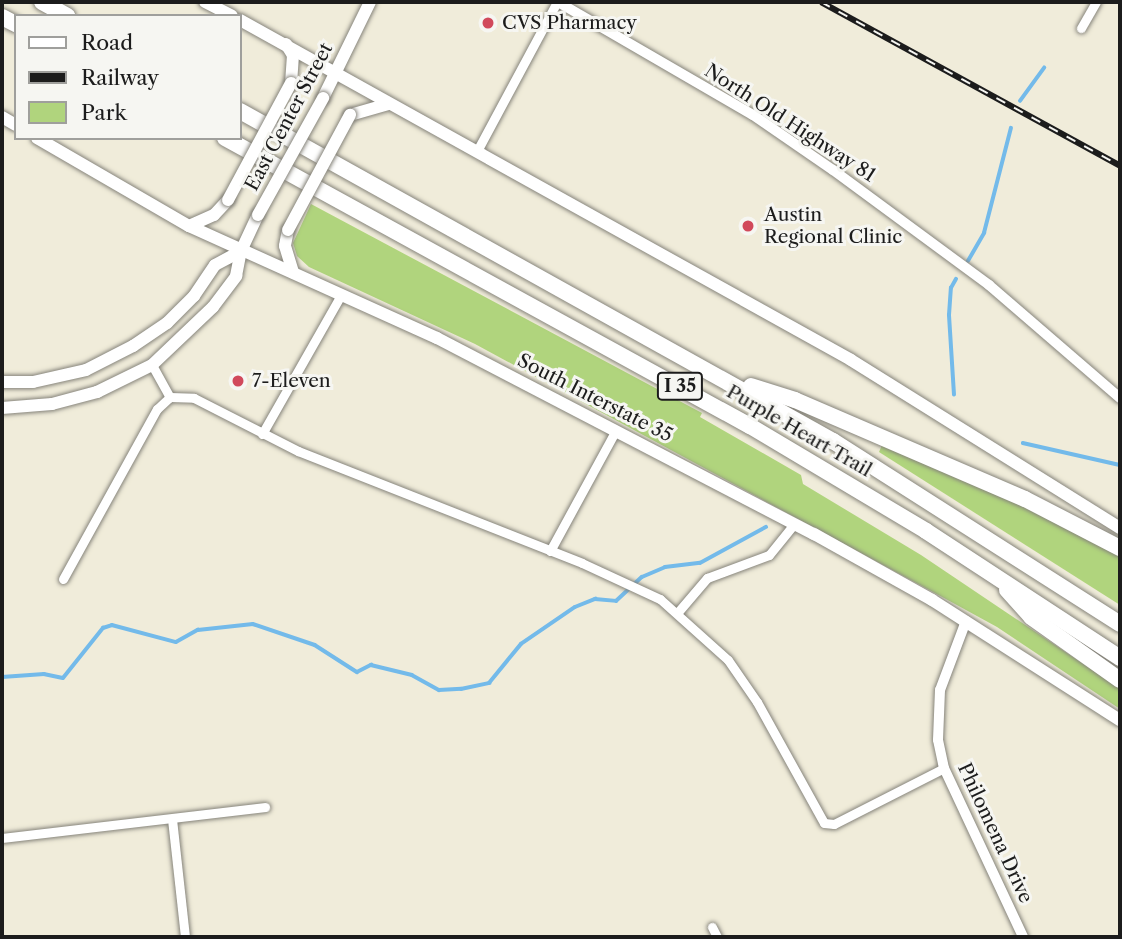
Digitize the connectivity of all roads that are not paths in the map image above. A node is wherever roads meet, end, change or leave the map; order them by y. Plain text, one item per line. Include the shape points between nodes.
1 (41, 2) edge
2 (205, 2) edge
3 (370, 2) edge
4 (558, 2) edge
5 (1096, 2) edge
6 (63, 14) edge
7 (228, 14) edge
8 (242, 21) edge
9 (1081, 28) dead end
10 (285, 44) junction
11 (336, 74) junction
12 (388, 104) junction
13 (242, 112) edge
14 (40, 140) edge
15 (229, 140) edge
16 (477, 151) junction
17 (189, 226) junction
18 (241, 251) junction
19 (293, 273) junction
20 (341, 295) junction
21 (152, 365) junction
22 (715, 374) junction
23 (2, 382) edge
24 (170, 397) junction
25 (1120, 398) edge
26 (2, 408) edge
27 (617, 430) junction
28 (262, 435) junction
29 (794, 524) junction
30 (1120, 527) edge
31 (1120, 548) edge
32 (550, 551) junction
33 (992, 572) junction
34 (63, 579) dead end
35 (678, 612) junction
36 (966, 621) junction
37 (1120, 624) edge
38 (1120, 658) edge
39 (1120, 680) edge
40 (1120, 720) edge
41 (944, 768) junction
42 (265, 807) dead end
43 (172, 819) junction
44 (2, 838) edge
45 (712, 927) dead end
46 (185, 937) edge
47 (718, 937) edge
48 (1023, 937) edge

1 - 6 highway
2 - 7 main road
3 - 11 main road, East Center Street
4 - 16 street
4 - 25 street, North Old Highway 81 via 753,116 833,170 989,285
5 - 9 street
8 - 10 main road
10 - 11 main road
10 - 17 main road, bridge via 293,55 291,83 228,201 214,215
11 - 12 main road
11 - 18 main road, East Center Street, bridge
12 - 16 main road
12 - 19 main road, bridge via 350,115 288,230 285,246
13 - 22 highway, Purple Heart Trail / I 35
14 - 17 main road, South Interstate 35
15 - 33 highway, Purple Heart Trail / I 35 via 750,426
16 - 30 main road via 858,364
17 - 18 main road, South Interstate 35
18 - 19 main road, South Interstate 35
18 - 21 main road, East Center Street via 236,276 213,307
18 - 23 main road via 215,265 185,305 133,346 86,370 33,382
19 - 20 main road, South Interstate 35
20 - 27 main road, South Interstate 35
20 - 28 street
21 - 24 street
21 - 26 main road, East Center Street via 86,395 52,404
22 - 31 highway via 795,400 1024,499
22 - 37 highway, Purple Heart Trail / I 35 via 922,495
24 - 28 street via 194,398
24 - 34 street via 157,409
27 - 29 main road, South Interstate 35
27 - 32 street
28 - 32 street
29 - 35 street via 769,555 707,578
29 - 36 main road, South Interstate 35
32 - 35 street via 623,580
33 - 38 highway, Purple Heart Trail / I 35
33 - 39 highway via 1031,617
35 - 41 street via 727,660 757,702 824,823 834,824
36 - 40 main road, South Interstate 35
36 - 41 street, Philomena Drive via 940,690 938,740
41 - 48 street, Philomena Drive
42 - 43 street
43 - 44 street
43 - 46 street
45 - 47 street

